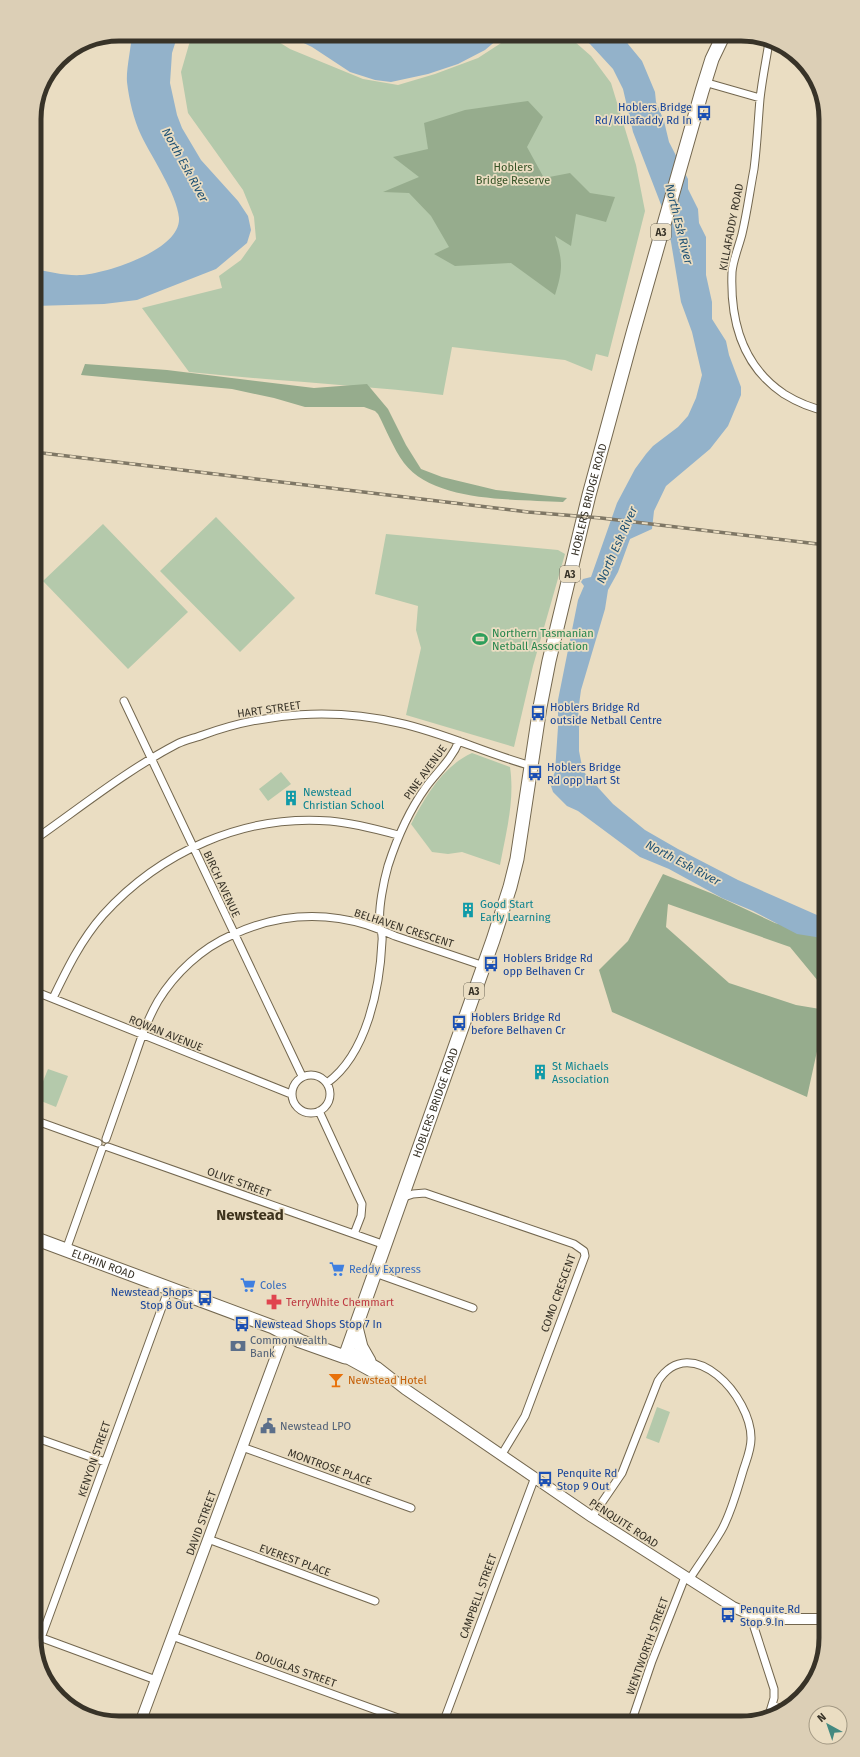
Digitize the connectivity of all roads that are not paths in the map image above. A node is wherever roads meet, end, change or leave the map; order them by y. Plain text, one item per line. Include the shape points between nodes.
1 (721, 41) edge
2 (768, 46) edge
3 (704, 82) junction
4 (760, 98) junction
5 (819, 410) edge
6 (124, 701) dead end
7 (459, 741) junction
8 (151, 759) junction
9 (532, 766) junction
10 (41, 835) edge
11 (398, 835) junction
12 (193, 847) junction
13 (382, 930) junction
14 (233, 934) junction
15 (484, 966) junction
16 (41, 994) edge
17 (53, 998) junction
18 (142, 1035) junction
19 (302, 1076) junction
20 (327, 1083) junction
21 (291, 1094) junction
22 (319, 1111) junction
23 (41, 1123) edge
24 (103, 1146) junction
25 (401, 1198) junction
26 (354, 1234) junction
27 (41, 1241) edge
28 (385, 1245) junction
29 (66, 1250) junction
30 (375, 1273) junction
31 (169, 1288) junction
32 (473, 1308) dead end
33 (356, 1325) junction
34 (285, 1332) junction
35 (346, 1353) junction
36 (369, 1361) junction
37 (405, 1389) junction
38 (41, 1439) edge
39 (242, 1447) junction
40 (502, 1454) junction
41 (105, 1462) junction
42 (535, 1477) junction
43 (411, 1508) dead end
44 (592, 1517) junction
45 (208, 1539) junction
46 (687, 1578) junction
47 (375, 1601) dead end
48 (755, 1617) junction
49 (819, 1619) edge
50 (41, 1626) edge
51 (172, 1636) junction
52 (41, 1637) edge
53 (156, 1680) junction
54 (772, 1705) junction
55 (778, 1707) edge
56 (770, 1710) edge
57 (143, 1716) edge
58 (393, 1716) edge
59 (446, 1716) edge
60 (633, 1716) edge

1 - 3 highway, HOBLERS BRIDGE ROAD / A3
2 - 4 street, KILLAFADDY ROAD
3 - 4 street
3 - 9 highway, HOBLERS BRIDGE ROAD / A3 via 589,496 549,661
4 - 5 street, KILLAFADDY ROAD via 754,166 732,271 735,319 750,361 761,375 792,399
6 - 8 street, BIRCH AVENUE
7 - 8 street, HART STREET via 398,722 367,717 314,714 280,716 212,731 179,743
7 - 9 street, HART STREET
7 - 11 street, PINE AVENUE via 454,754 412,808
8 - 10 street, HART STREET
8 - 12 street, BIRCH AVENUE
9 - 15 highway, HOBLERS BRIDGE ROAD / A3 via 515,866
11 - 12 street via 351,824 301,821 243,829
11 - 13 street, PINE AVENUE via 384,879 379,922
12 - 14 street, BIRCH AVENUE
12 - 17 street via 157,867 102,916 76,954
13 - 14 street, BELHAVEN CRESCENT via 342,919 304,916 257,924
13 - 15 street, BELHAVEN CRESCENT
13 - 20 street, PINE AVENUE via 379,975 368,1021 343,1067
14 - 18 street, BELHAVEN CRESCENT via 204,951 180,972 158,1001
14 - 19 street, BIRCH AVENUE
15 - 25 highway, HOBLERS BRIDGE ROAD / A3
16 - 17 street, ROWAN AVENUE
17 - 18 street, ROWAN AVENUE
18 - 21 street, ROWAN AVENUE
18 - 24 street, BELHAVEN CRESCENT via 106,1139 101,1139
19 - 20 street via 318,1076
19 - 21 street via 294,1084
20 - 22 street via 330,1096
21 - 22 street via 295,1106 300,1110 306,1113
22 - 26 street via 362,1204 361,1216
23 - 24 street, OLIVE STREET
24 - 26 street, OLIVE STREET
24 - 29 street
25 - 28 highway, HOBLERS BRIDGE ROAD / A3
25 - 40 street, COMO CRESCENT via 425,1192 574,1244 584,1251 585,1256 525,1416
26 - 28 street, OLIVE STREET
27 - 29 highway, ELPHIN ROAD
28 - 30 highway, HOBLERS BRIDGE ROAD / A3
29 - 31 highway, ELPHIN ROAD
30 - 32 street
30 - 33 highway, HOBLERS BRIDGE ROAD / A3
31 - 34 highway, ELPHIN ROAD
31 - 41 street, KENYON STREET
33 - 35 highway, HOBLERS BRIDGE ROAD / A3
33 - 36 highway via 361,1348
34 - 35 highway, ELPHIN ROAD via 300,1341
34 - 39 street, DAVID STREET
35 - 36 street, PENQUITE ROAD
35 - 37 street, PENQUITE ROAD
36 - 37 street, PENQUITE ROAD
37 - 40 street, PENQUITE ROAD
38 - 41 street
39 - 43 street, MONTROSE PLACE
39 - 45 street, DAVID STREET
40 - 42 street, PENQUITE ROAD
41 - 50 street, KENYON STREET
42 - 44 street, PENQUITE ROAD
42 - 59 street, CAMPBELL STREET
44 - 46 street, PENQUITE ROAD
44 - 46 street, WENTWORTH STREET via 622,1474 663,1374 678,1364 694,1363 707,1367 728,1383 735,1394 750,1425 751,1438 749,1453 722,1530
45 - 47 street, EVEREST PLACE
45 - 51 street, DAVID STREET
46 - 48 street, PENQUITE ROAD via 732,1607
46 - 60 street, WENTWORTH STREET via 655,1653
48 - 49 street, PENQUITE ROAD via 767,1620
48 - 54 street via 754,1627 774,1689
51 - 53 street, DAVID STREET
51 - 58 street, DOUGLAS STREET
52 - 53 street
53 - 57 street, DAVID STREET
54 - 55 street
54 - 56 street

